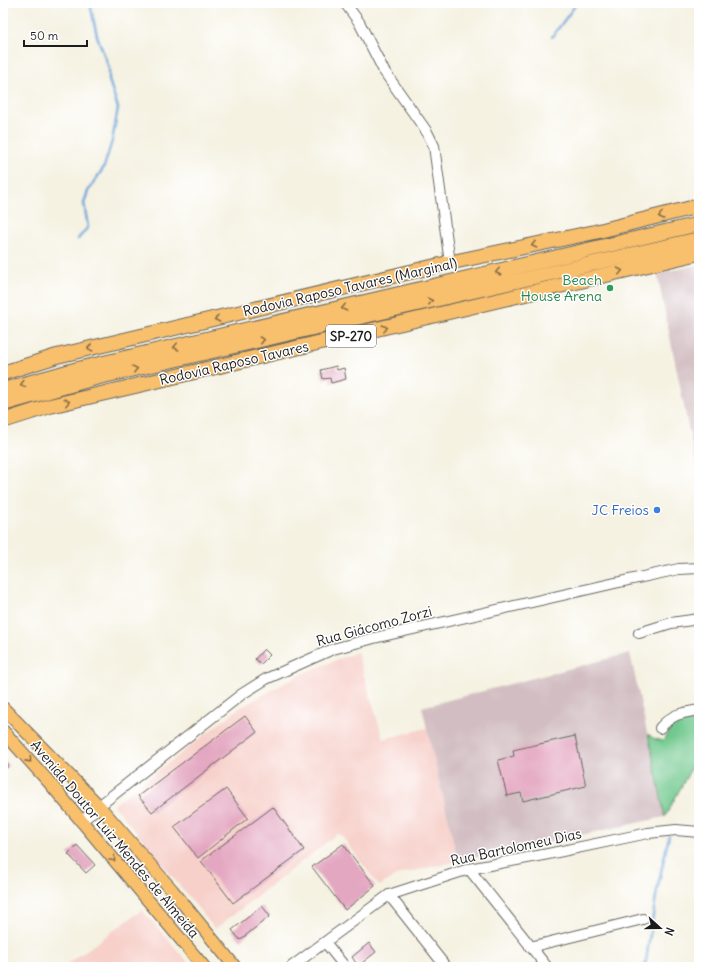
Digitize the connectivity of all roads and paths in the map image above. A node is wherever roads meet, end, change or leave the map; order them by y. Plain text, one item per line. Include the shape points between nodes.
1 (346, 3) edge
2 (699, 206) edge
3 (699, 224) edge
4 (699, 239) edge
5 (699, 254) edge
6 (450, 263) junction
7 (3, 373) edge
8 (3, 390) edge
9 (3, 404) edge
10 (50, 406) junction
11 (3, 421) edge
12 (3, 428) edge
13 (699, 568) edge
14 (699, 619) edge
15 (638, 633) dead end
16 (3, 708) edge
17 (699, 710) edge
18 (660, 728) dead end
19 (26, 733) junction
20 (5, 737) edge
21 (99, 806) junction
22 (81, 822) junction
23 (699, 832) edge
24 (469, 869) junction
25 (389, 895) junction
26 (643, 919) dead end
27 (325, 942) junction
28 (530, 947) junction
29 (204, 967) edge
30 (236, 967) edge
31 (291, 967) edge
32 (345, 967) edge
33 (446, 967) edge
34 (547, 967) edge

1 - 6 street via 359,22 384,71 434,146
2 -> 6 highway, Rodovia Raposo Tavares (Marginal) via 595,232
3 -> 8 highway, Rodovia Raposo Tavares / SP-270 via 78,369
9 -> 4 highway, Rodovia Raposo Tavares / SP-270 via 94,378
10 -> 5 highway, Rodovia Raposo Tavares / SP-270
6 -> 7 highway, Rodovia Raposo Tavares (Marginal) via 57,356
10 - 11 highway, Rodovia Raposo Tavares / SP-270
10 - 12 highway
13 - 21 street, Rua Giácomo Zorzi via 680,569 607,585 333,649 266,679 242,694
14 - 15 street via 671,623
16 - 19 main road, Avenida Doutor Luiz Mendes de Almeida
17 - 18 street via 677,714
19 - 20 main road
19 - 21 main road, Avenida Doutor Luiz Mendes de Almeida
20 -> 22 main road, Avenida Doutor Luiz Mendes de Almeida via 48,781
21 - 22 street, Rua Giácomo Zorzi
21 - 30 main road, Avenida Doutor Luiz Mendes de Almeida
22 -> 29 main road, Avenida Doutor Luiz Mendes de Almeida
23 - 24 street, Rua Bartolomeu Dias via 648,832
24 - 25 street, Rua Bartolomeu Dias
24 - 28 street
25 - 27 street, Rua Bartolomeu Dias
25 - 33 street
26 - 28 street
27 - 31 street, Rua Bartolomeu Dias
27 - 32 street
28 - 34 street

